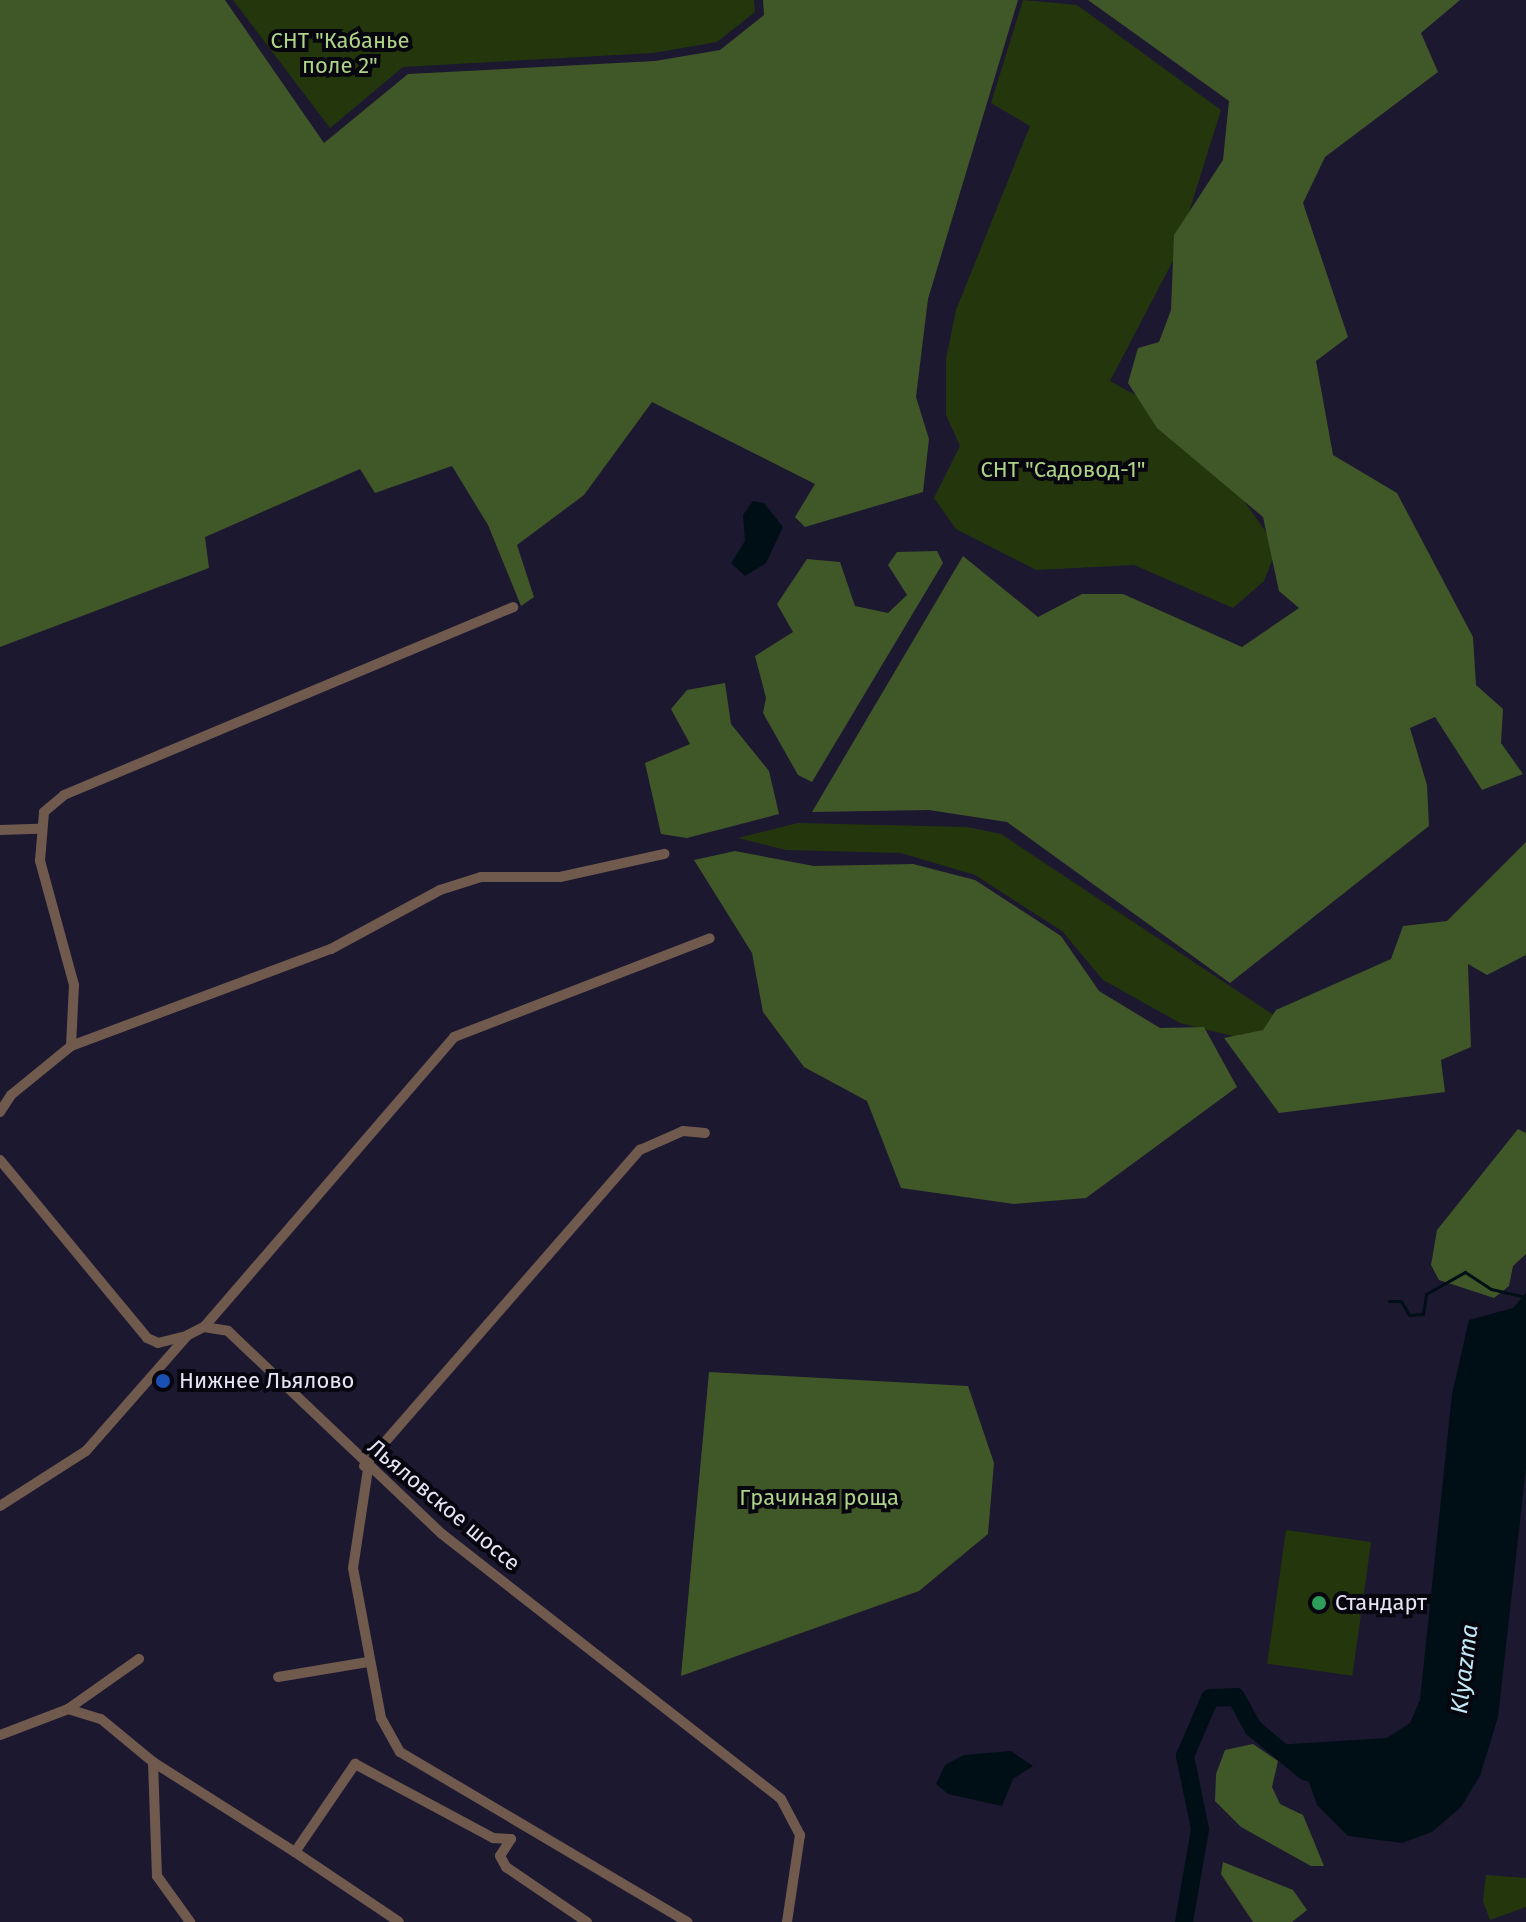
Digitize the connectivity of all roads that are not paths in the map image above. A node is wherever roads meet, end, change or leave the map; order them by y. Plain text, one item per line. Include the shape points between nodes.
1 (513, 607) dead end
2 (38, 829) junction
3 (0, 830) edge
4 (664, 854) dead end
5 (710, 938) dead end
6 (71, 1046) junction
7 (0, 1112) edge
8 (705, 1133) dead end
9 (0, 1160) edge
10 (204, 1327) junction
11 (188, 1335) junction
12 (366, 1468) junction
13 (0, 1506) edge
14 (139, 1659) dead end
15 (368, 1662) junction
16 (278, 1677) dead end
17 (68, 1709) junction
18 (0, 1735) edge
19 (153, 1762) junction
20 (295, 1852) junction
21 (190, 1922) edge
22 (399, 1922) edge
23 (587, 1922) edge
24 (688, 1922) edge
25 (787, 1922) edge

1 - 2 street via 64,795 44,812
2 - 3 street
2 - 6 street via 50,912 74,985
4 - 6 street via 560,877 481,877 461,883 331,949
5 - 10 street via 454,1037
6 - 7 street via 11,1095
8 - 12 street via 683,1131 640,1150
9 - 11 street via 147,1338 158,1343
10 - 11 street
10 - 12 street, Льяловское шоссе via 228,1331
11 - 13 street via 86,1451
12 - 15 street via 353,1568
12 - 25 street, Льяловское шоссе via 781,1799 800,1835
14 - 17 street
15 - 16 street
15 - 24 street via 381,1718 400,1752
17 - 18 street
17 - 19 street via 101,1719
19 - 20 street
19 - 21 street via 157,1876
20 - 22 street
20 - 23 street via 355,1764 493,1838 511,1839 500,1856 506,1867

